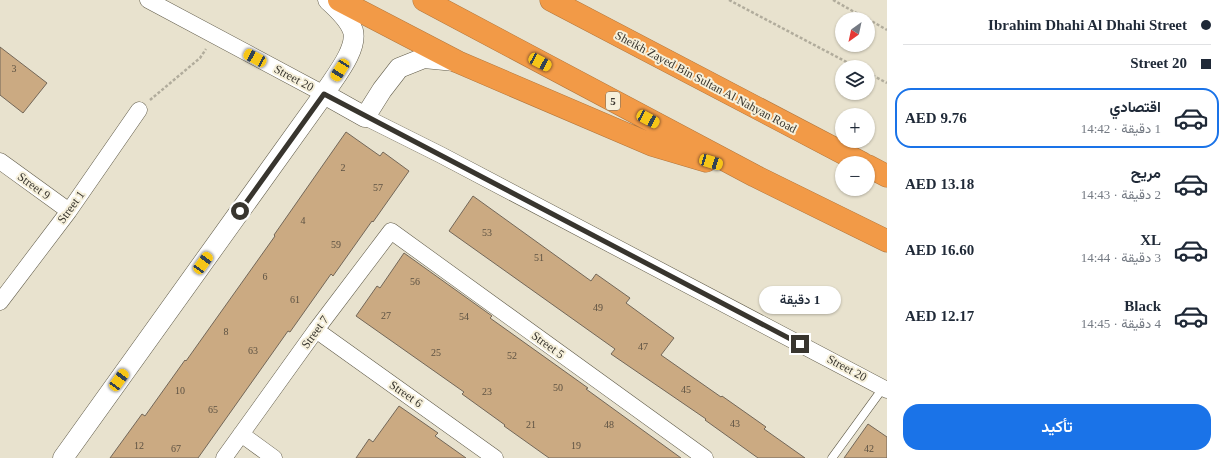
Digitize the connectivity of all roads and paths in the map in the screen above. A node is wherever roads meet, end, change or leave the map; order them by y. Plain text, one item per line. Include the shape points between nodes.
1 (148, 0) edge
2 (328, 0) edge
3 (339, 0) edge
4 (424, 0) edge
5 (551, 0) edge
6 (729, 0) edge
7 (833, 0) edge
8 (855, 12) edge
9 (875, 23) edge
10 (887, 30) edge
11 (214, 36) junction
12 (843, 60) edge
13 (458, 62) junction
14 (875, 77) edge
15 (887, 83) edge
16 (324, 94) junction
17 (138, 110) joint
18 (365, 117) junction
19 (849, 156) edge
20 (0, 161) edge
21 (875, 170) edge
22 (755, 176) junction
23 (887, 176) edge
24 (68, 211) junction
25 (391, 231) joint
26 (887, 241) edge
27 (0, 302) edge
28 (316, 330) junction
29 (885, 389) edge
30 (241, 434) junction
31 (63, 458) edge
32 (224, 458) edge
33 (274, 458) edge
34 (495, 458) edge
35 (705, 458) edge
36 (832, 458) edge

1 - 11 street, Street 20
2 - 16 street via 349,23 353,40 348,57
3 - 13 highway
4 - 22 highway, 5
5 - 19 highway, Sheikh Zayed Bin Sultan Al Nahyan Road
6 - 12 path
7 - 8 path
9 - 10 path
11 - 16 street, Street 20
11 - 17 path via 200,58
13 - 18 street via 424,58 399,68
13 - 22 highway via 652,145
14 - 15 path
16 - 18 street, Street 20
16 - 31 street
17 - 24 street, Street 1
18 - 29 street, Street 20
20 - 24 street, Street 9
21 - 23 highway
22 - 26 highway, 5
24 - 27 street, Street 1
25 - 28 street, Street 7
25 - 35 street, Street 5
28 - 30 street, Street 7
28 - 34 street, Street 6
29 - 36 lane
30 - 32 street, Street 7
30 - 33 street

